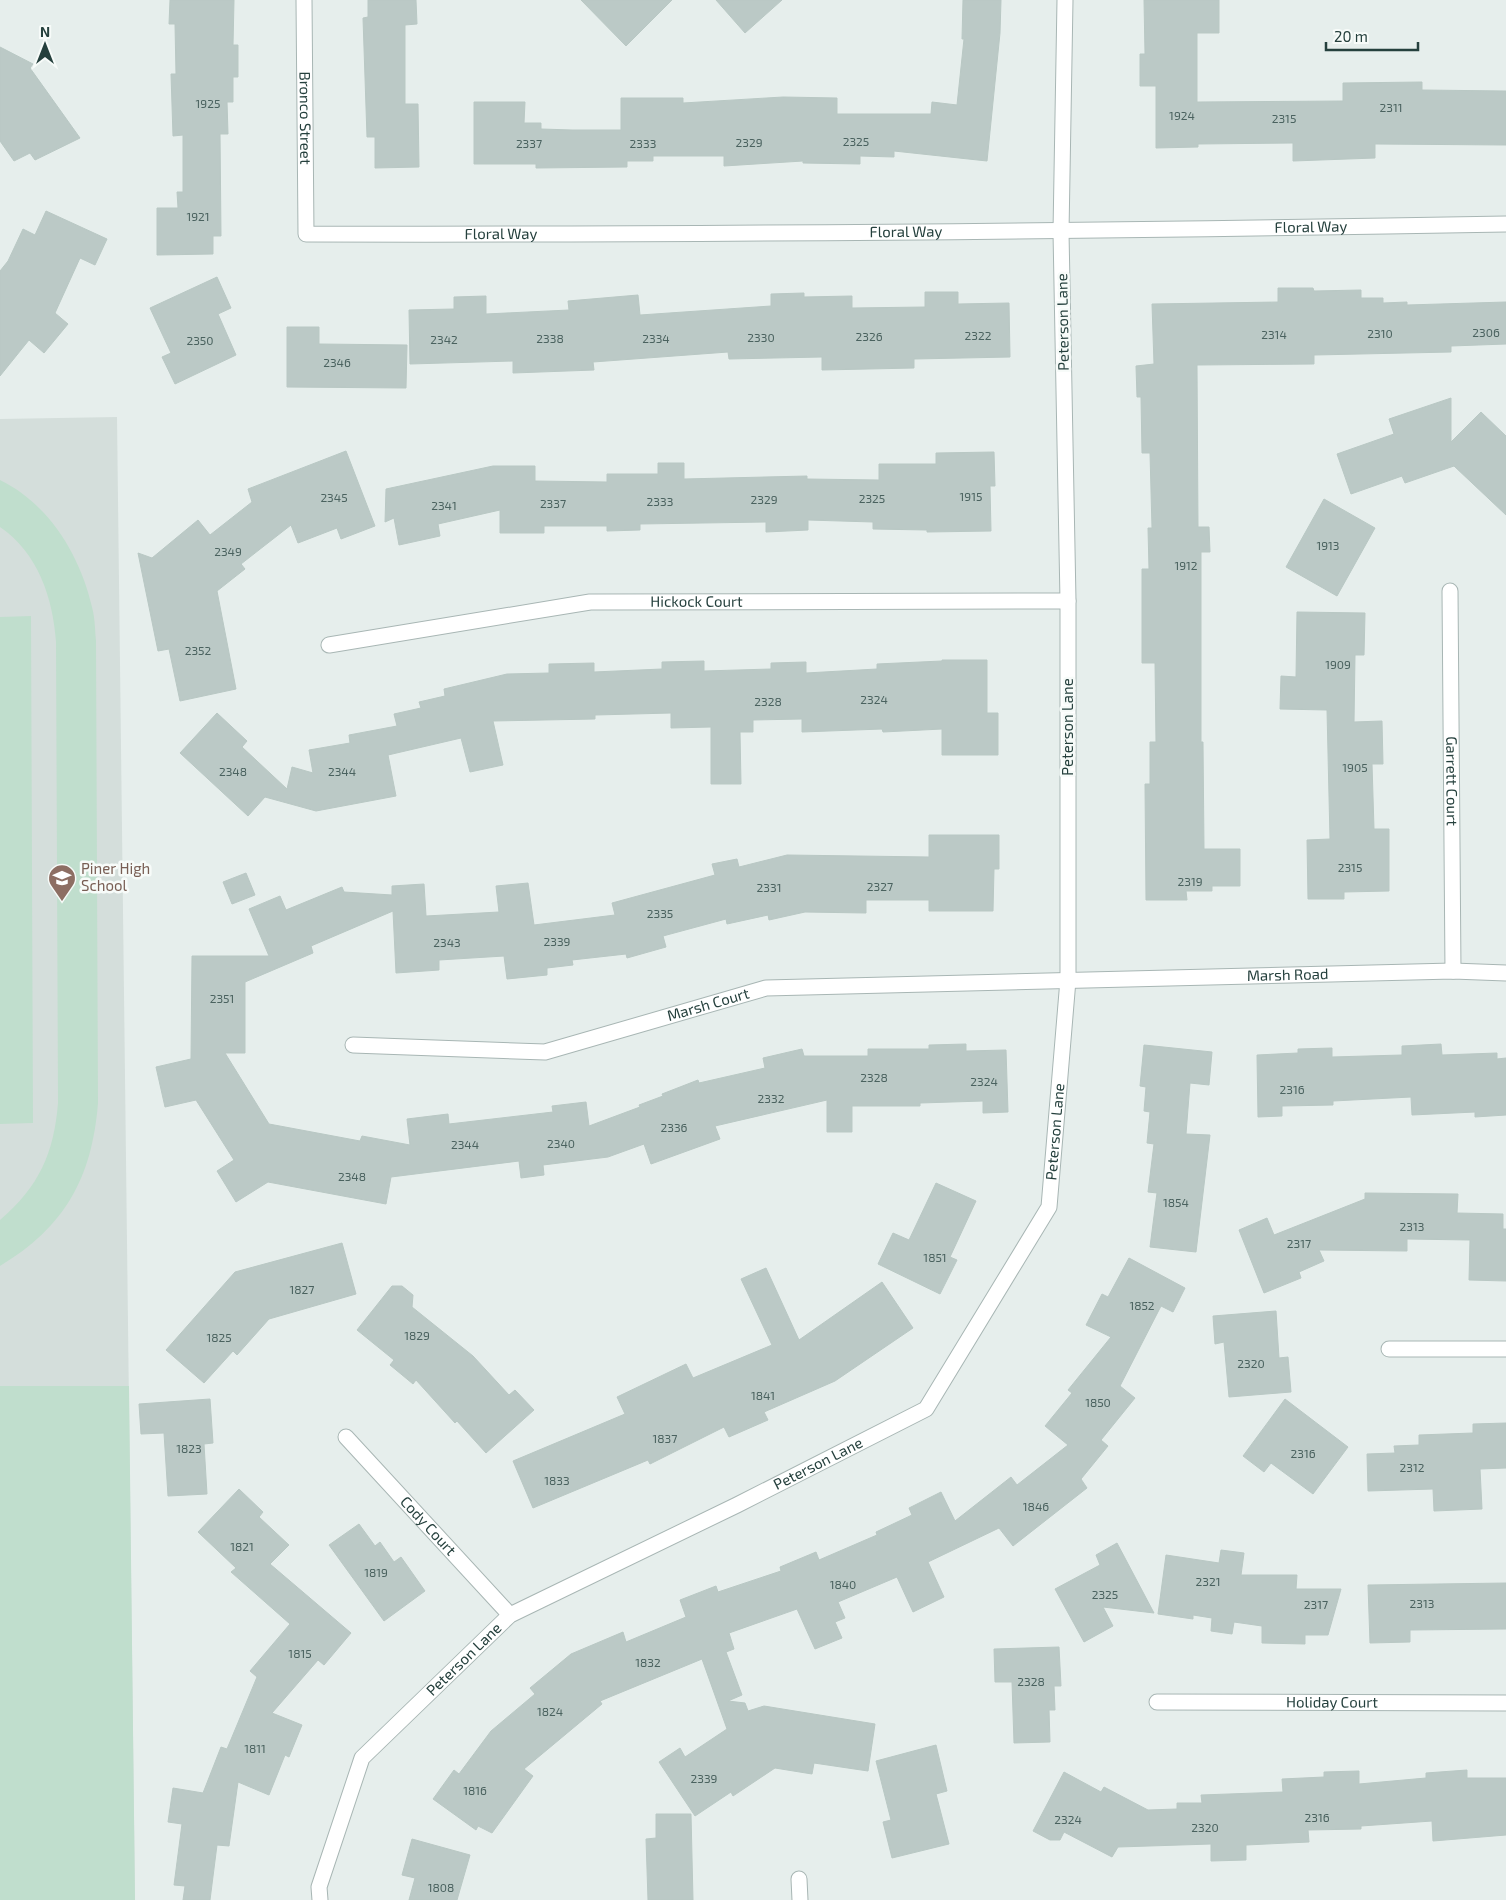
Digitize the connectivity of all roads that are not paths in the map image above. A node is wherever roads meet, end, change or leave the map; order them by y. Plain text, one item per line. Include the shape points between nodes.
1 (304, 0) edge
2 (1066, 0) edge
3 (1506, 224) edge
4 (1061, 232) junction
5 (306, 234) joint
6 (1450, 591) dead end
7 (1068, 600) junction
8 (329, 645) dead end
9 (1453, 971) junction
10 (1506, 973) edge
11 (1068, 980) junction
12 (352, 1045) dead end
13 (1506, 1348) edge
14 (1388, 1349) dead end
15 (346, 1437) dead end
16 (510, 1616) junction
17 (1157, 1702) dead end
18 (1506, 1703) edge
19 (799, 1879) dead end
20 (320, 1900) edge
21 (800, 1900) edge

1 - 5 street, Bronco Street
2 - 4 street, Peterson Lane
3 - 4 street, Floral Way
4 - 5 street, Floral Way
4 - 7 street, Peterson Lane
6 - 9 street, Garrett Court
7 - 8 street, Hickock Court via 590,602
7 - 11 street, Peterson Lane
9 - 10 street, Marsh Road
9 - 11 street, Marsh Road
11 - 12 street, Marsh Court via 766,988 545,1052
11 - 16 street, Peterson Lane via 1049,1206 926,1409
13 - 14 street
15 - 16 street, Cody Court
16 - 20 street, Peterson Lane via 362,1758 319,1887
17 - 18 street, Holiday Court
19 - 21 street

